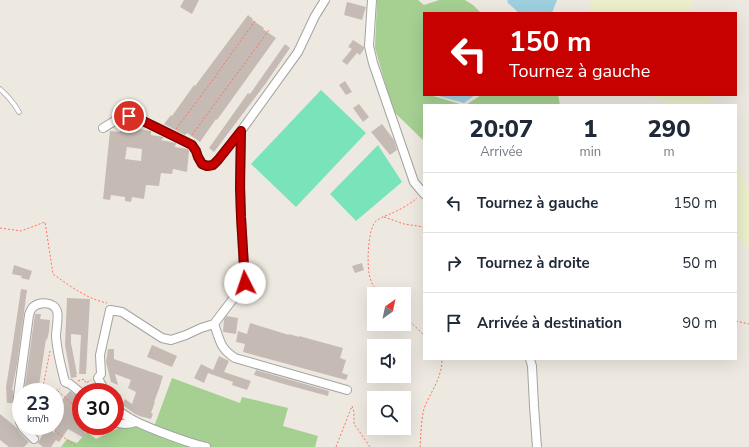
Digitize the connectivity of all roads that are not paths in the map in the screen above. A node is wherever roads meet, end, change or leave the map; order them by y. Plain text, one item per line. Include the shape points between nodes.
1 (325, 0) edge
2 (372, 0) edge
3 (0, 89) edge
4 (19, 112) dead end
5 (102, 128) dead end
6 (241, 131) junction
7 (423, 193) edge
8 (214, 324) junction
9 (530, 360) edge
10 (20, 383) edge
11 (100, 383) edge
12 (72, 386) edge
13 (348, 390) dead end
14 (124, 415) edge
15 (136, 422) junction
16 (124, 424) edge
17 (30, 435) edge
18 (34, 439) dead end
19 (206, 447) edge
20 (537, 447) edge

1 - 6 street via 298,52
2 - 7 street via 369,46 373,63 414,182
3 - 4 lane via 15,104
5 - 6 street via 129,116 139,119 192,145 202,164 207,166 218,160
6 - 8 street via 240,188 245,283
8 - 11 street via 171,340 162,338 122,312 110,310 100,355 101,374 98,378
8 - 13 street via 221,344 227,353 235,358
9 - 20 street
10 - 12 street via 29,314 38,304 46,303 53,305 57,312 58,353 65,382
14 - 15 street
15 - 16 street
15 - 19 street via 185,442
17 - 18 street

